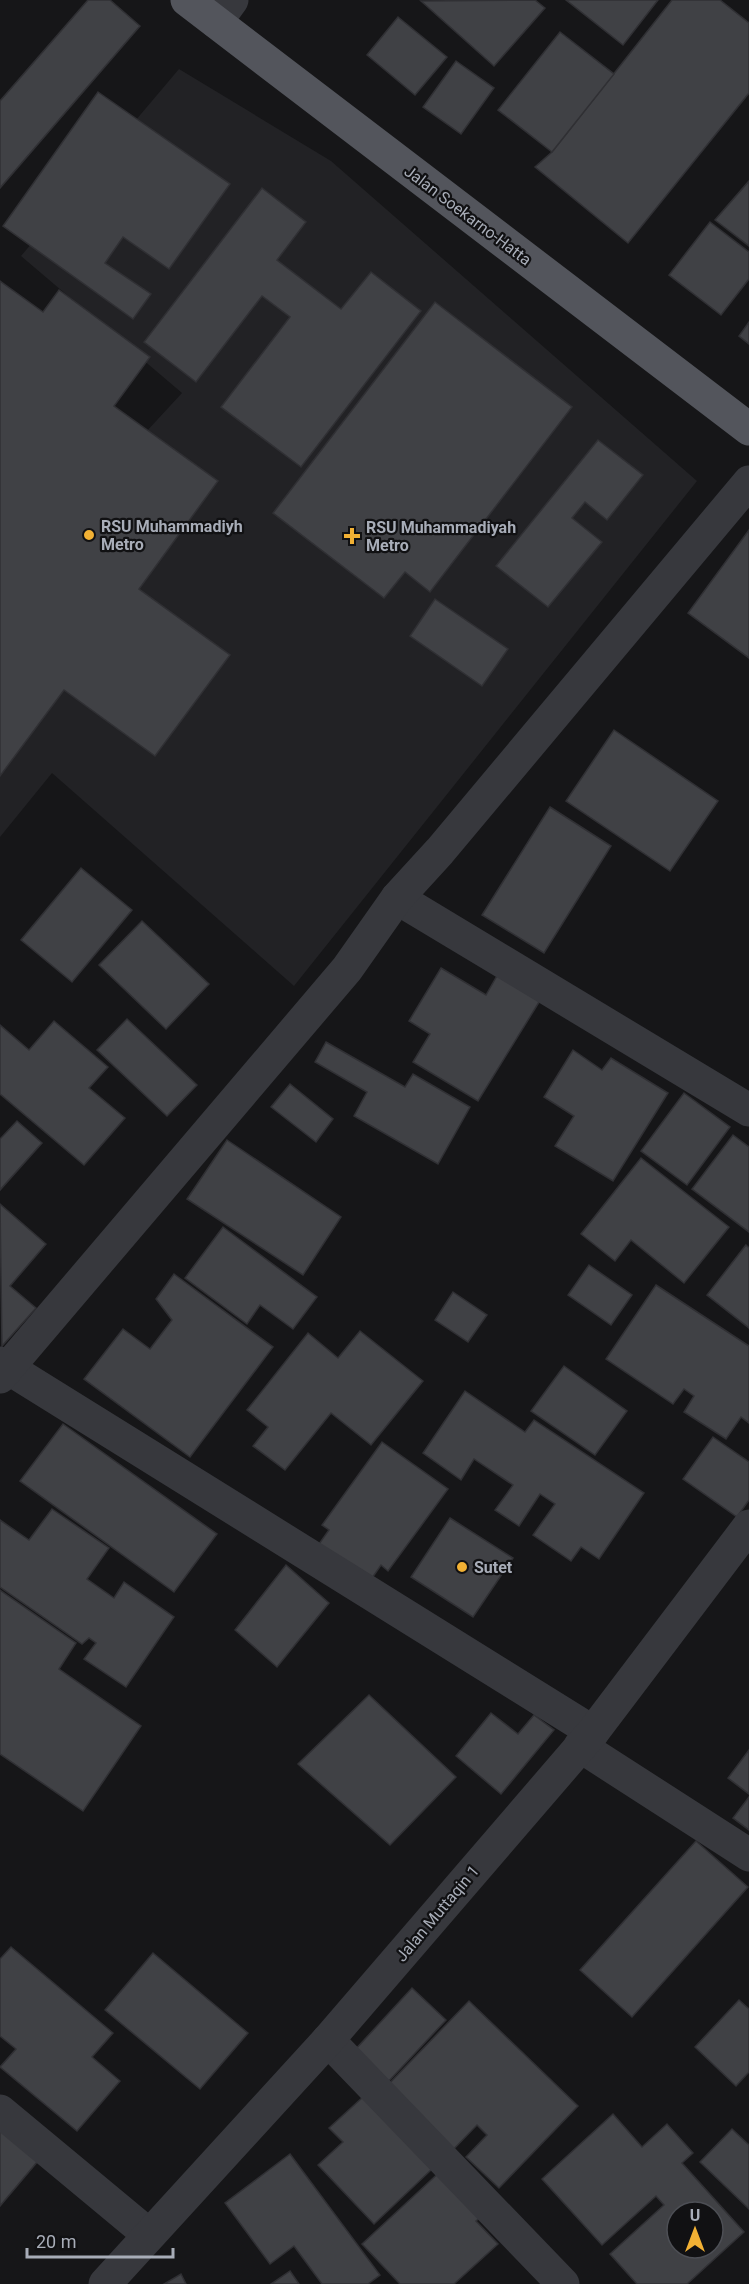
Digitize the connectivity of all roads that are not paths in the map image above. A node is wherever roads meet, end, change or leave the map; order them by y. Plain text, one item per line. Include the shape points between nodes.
1 (187, 0) edge
2 (224, 11) edge
3 (749, 429) edge
4 (749, 482) edge
5 (397, 897) junction
6 (749, 1110) edge
7 (2, 1370) edge
8 (749, 1526) edge
9 (586, 1739) junction
10 (749, 1855) edge
11 (328, 2040) junction
12 (0, 2111) edge
13 (148, 2234) junction
14 (105, 2284) edge
15 (563, 2284) edge

1 - 2 main road, Jalan Soekarno-Hatta
2 - 3 main road, Jalan Soekarno-Hatta
4 - 5 street via 440,851
5 - 6 street
5 - 7 street via 347,969
7 - 9 street
8 - 9 street, Jalan Muttaqin 1
9 - 10 street
9 - 11 street, Jalan Muttaqin 1
11 - 13 street, Jalan Muttaqin 1
11 - 15 street
12 - 13 street
13 - 14 street, Jalan Muttaqin 1

